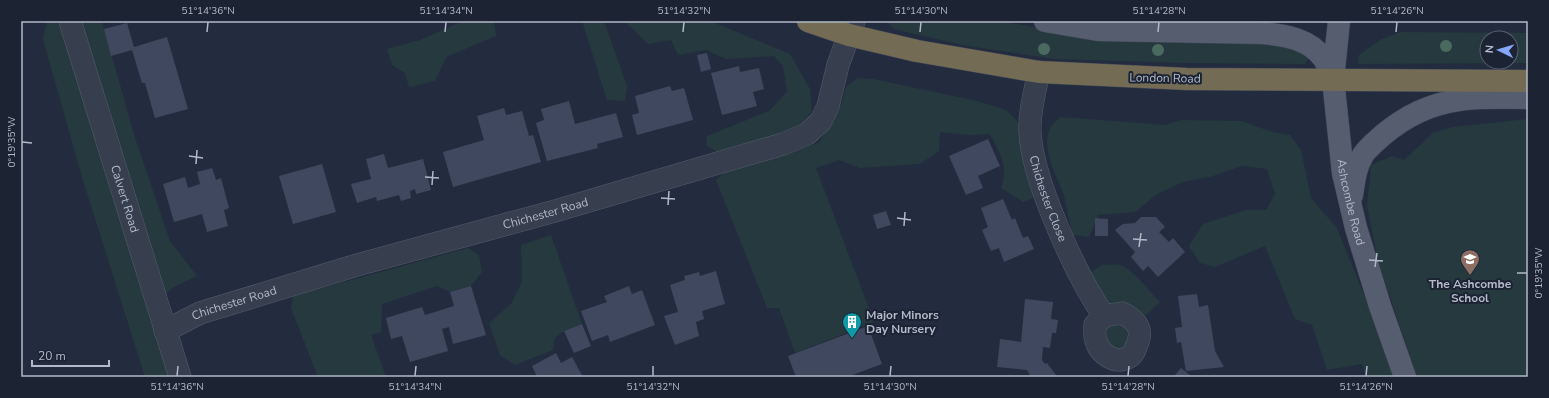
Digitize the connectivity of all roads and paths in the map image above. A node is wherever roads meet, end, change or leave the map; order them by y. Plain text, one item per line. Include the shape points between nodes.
1 (70, 21) edge
2 (808, 21) edge
3 (1045, 21) edge
4 (1339, 21) edge
5 (852, 28) edge
6 (1039, 72) junction
7 (1333, 79) junction
8 (1528, 81) edge
9 (1528, 98) edge
10 (1351, 206) junction
11 (1104, 316) dead end
12 (165, 331) junction
13 (180, 377) edge
14 (1405, 377) edge

1 - 12 street, Calvert Road
2 - 5 highway, London Road
3 - 7 main road via 1098,30 1284,35 1304,42 1323,59
4 - 7 main road, Ashcombe Road
5 - 6 highway, London Road via 917,50
5 - 12 street, Chichester Road via 838,65 828,106 821,121 807,134 769,148 561,210 342,269 200,313
6 - 7 highway, London Road via 1187,79
6 - 11 street, Chichester Close via 1032,104 1030,132 1035,165 1071,255 1094,302
7 - 8 highway, London Road
7 - 10 main road, Ashcombe Road via 1343,173
9 - 10 main road via 1482,98 1448,102 1401,121 1362,156 1354,176
10 - 14 main road, Ashcombe Road via 1380,306
12 - 13 street, Calvert Road

